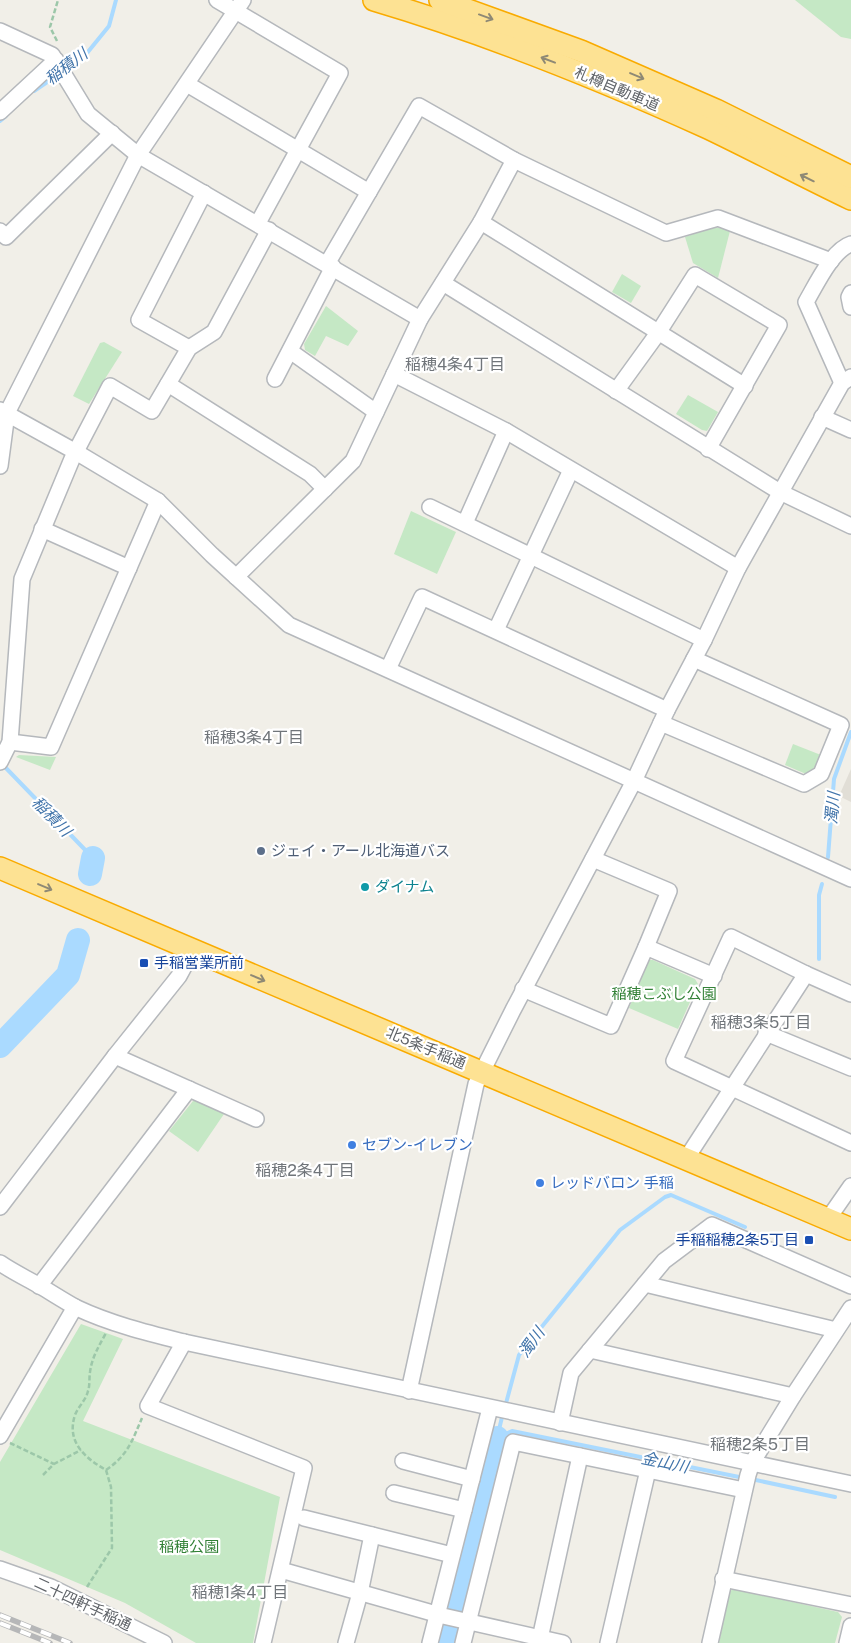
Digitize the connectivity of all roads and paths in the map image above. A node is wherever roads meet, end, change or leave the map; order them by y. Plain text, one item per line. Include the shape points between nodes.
1 (58, 0) edge
2 (217, 0) edge
3 (374, 0) edge
4 (440, 0) edge
5 (240, 5) edge
6 (0, 30) edge
7 (59, 44) dead end
8 (61, 69) junction
9 (186, 84) junction
10 (0, 112) edge
11 (112, 133) junction
12 (298, 151) junction
13 (138, 155) junction
14 (514, 160) junction
15 (851, 177) edge
16 (369, 192) junction
17 (204, 193) junction
18 (851, 199) edge
19 (481, 222) junction
20 (263, 226) junction
21 (0, 231) edge
22 (851, 244) edge
23 (831, 261) junction
24 (330, 266) junction
25 (443, 283) junction
26 (851, 294) edge
27 (851, 307) edge
28 (420, 319) junction
29 (658, 333) junction
30 (189, 348) junction
31 (290, 351) junction
32 (394, 374) junction
33 (275, 379) dead end
34 (846, 380) edge
35 (168, 384) junction
36 (745, 386) junction
37 (616, 391) junction
38 (4, 412) edge
39 (376, 412) junction
40 (822, 417) junction
41 (851, 430) edge
42 (506, 432) junction
43 (708, 449) junction
44 (76, 452) junction
45 (0, 466) edge
46 (571, 470) junction
47 (325, 489) junction
48 (780, 492) junction
49 (158, 501) junction
50 (430, 507) dead end
51 (466, 523) junction
52 (851, 526) edge
53 (42, 529) junction
54 (531, 556) junction
55 (129, 568) junction
56 (738, 568) junction
57 (236, 577) junction
58 (496, 630) junction
59 (704, 640) junction
60 (694, 659) junction
61 (388, 669) junction
62 (664, 716) junction
63 (9, 745) junction
64 (0, 762) edge
65 (634, 781) junction
66 (593, 859) junction
67 (0, 868) edge
68 (851, 879) edge
69 (0, 884) edge
70 (646, 947) junction
71 (186, 963) junction
72 (806, 974) junction
73 (714, 976) junction
74 (524, 989) junction
75 (851, 994) edge
76 (766, 1033) junction
77 (115, 1056) junction
78 (851, 1068) edge
79 (479, 1078) junction
80 (733, 1087) junction
81 (189, 1089) junction
82 (256, 1119) dead end
83 (851, 1143) edge
84 (686, 1159) junction
85 (851, 1186) edge
86 (0, 1207) edge
87 (828, 1219) junction
88 (851, 1229) edge
89 (851, 1245) edge
90 (0, 1262) edge
91 (645, 1284) junction
92 (39, 1286) junction
93 (851, 1286) edge
94 (75, 1307) junction
95 (851, 1308) edge
96 (108, 1327) dead end
97 (836, 1330) junction
98 (184, 1342) junction
99 (590, 1350) junction
100 (409, 1391) junction
101 (793, 1396) junction
102 (494, 1409) junction
103 (142, 1418) dead end
104 (560, 1423) junction
105 (4, 1438) edge
106 (80, 1450) junction
107 (580, 1456) junction
108 (403, 1461) dead end
109 (54, 1464) junction
110 (106, 1470) junction
111 (648, 1470) junction
112 (43, 1475) dead end
113 (747, 1478) junction
114 (472, 1479) junction
115 (851, 1484) edge
116 (394, 1492) dead end
117 (464, 1510) junction
118 (304, 1518) dead end
119 (372, 1535) junction
120 (452, 1554) junction
121 (0, 1569) edge
122 (281, 1570) junction
123 (723, 1579) junction
124 (87, 1587) dead end
125 (360, 1593) junction
126 (851, 1605) edge
127 (440, 1615) junction
128 (464, 1621) junction
129 (851, 1626) edge
130 (539, 1640) edge
131 (164, 1643) edge
132 (263, 1643) edge
133 (346, 1643) edge
134 (430, 1643) edge
135 (463, 1643) edge
136 (563, 1643) edge
137 (608, 1643) edge
138 (710, 1643) edge
139 (847, 1643) edge

1 - 7 path via 50,27
2 - 5 street
18 -> 3 highway, 札樽自動車道 via 708,129 574,70 435,18
4 -> 15 highway, 札樽自動車道 via 617,67 716,110
5 - 9 street
5 - 12 street via 340,73
6 - 8 street via 52,55
8 - 10 street
8 - 11 street via 88,114
9 - 12 street
9 - 13 street
11 - 13 street
11 - 21 street via 6,237
12 - 16 street
12 - 20 street
13 - 17 street
13 - 38 street
14 - 16 street via 419,106
14 - 19 street
14 - 23 street via 666,233 718,218
16 - 24 street
17 - 20 street
17 - 30 street via 139,320
19 - 25 street
19 - 29 street
20 - 24 street
20 - 30 street via 214,332
22 - 23 street
23 - 34 street via 806,302
24 - 28 street
24 - 31 street
25 - 28 street
25 - 37 street
26 - 27 street
28 - 32 street
29 - 36 street
29 - 36 street via 695,275 779,325
29 - 37 street
30 - 35 street
31 - 33 street
31 - 39 street
32 - 39 street
32 - 42 street
34 - 40 street
35 - 44 street via 152,411 110,386
35 - 47 street via 310,474
36 - 43 street
37 - 43 street
38 - 44 street
38 - 45 street
39 - 47 street via 353,461
40 - 41 street
40 - 48 street
42 - 46 street
42 - 51 street
43 - 48 street
44 - 49 street
44 - 53 street
46 - 54 street
46 - 56 street
47 - 57 street
48 - 52 street
48 - 56 street
49 - 55 street
49 - 57 street
50 - 51 street
51 - 54 street
53 - 55 street
53 - 63 street via 22,579
54 - 58 street
54 - 59 street
55 - 63 street via 51,747
56 - 59 street
57 - 61 street via 289,625
58 - 61 street via 422,597
58 - 62 street
59 - 60 street
60 - 62 street
60 - 62 street via 841,725 821,774 804,784
61 - 65 street
62 - 65 street
63 - 64 street
65 - 66 street
65 - 68 street
66 - 70 street via 669,891
66 - 74 street
67 -> 79 highway, 北5条手稲通
69 - 71 highway, 北5条手稲通
70 - 73 street
70 - 74 street via 611,1026
71 - 77 street via 180,976
71 - 79 highway, 北5条手稲通
72 - 73 street via 731,937
72 - 75 street
72 - 76 street
73 - 80 street via 674,1061
74 - 79 street
76 - 78 street
76 - 80 street
77 - 81 street
77 - 86 street
79 - 84 highway, 北5条手稲通
79 - 89 highway, 北5条手稲通
79 - 100 street
80 - 83 street
80 - 84 street
81 - 82 street
81 - 92 street
84 - 87 highway, 北5条手稲通
85 - 87 street
87 - 88 highway, 北5条手稲通
90 - 92 street
91 - 93 street via 664,1261 712,1224
91 - 97 street
91 - 99 street
92 - 94 street
94 - 98 street
94 - 105 street
95 - 97 street
96 - 106 path via 93,1357 89,1391 75,1414 73,1427
97 - 101 street
98 - 100 street
98 - 122 street via 148,1406 304,1468
99 - 101 street
99 - 104 street via 571,1373
100 - 102 street
101 - 113 street
102 - 104 street
102 - 114 street
103 - 110 path via 128,1449
104 - 113 street
105 - 109 path
106 - 109 path
106 - 110 path
107 - 111 street
107 - 128 street via 513,1442
107 - 130 street
108 - 114 street
109 - 112 path
110 - 124 path via 111,1487 112,1548
111 - 113 street
111 - 137 street
113 - 115 street
113 - 123 street
114 - 117 street
116 - 117 street
117 - 120 street
118 - 119 street
119 - 120 street
119 - 125 street
120 - 127 street
121 - 131 street, 二十四軒手稲通 via 51,1587
122 - 125 street
122 - 132 street
123 - 126 street
123 - 138 street
125 - 127 street
125 - 133 street
127 - 128 street
127 - 134 street
128 - 130 street
128 - 135 street
129 - 139 street
130 - 136 street

